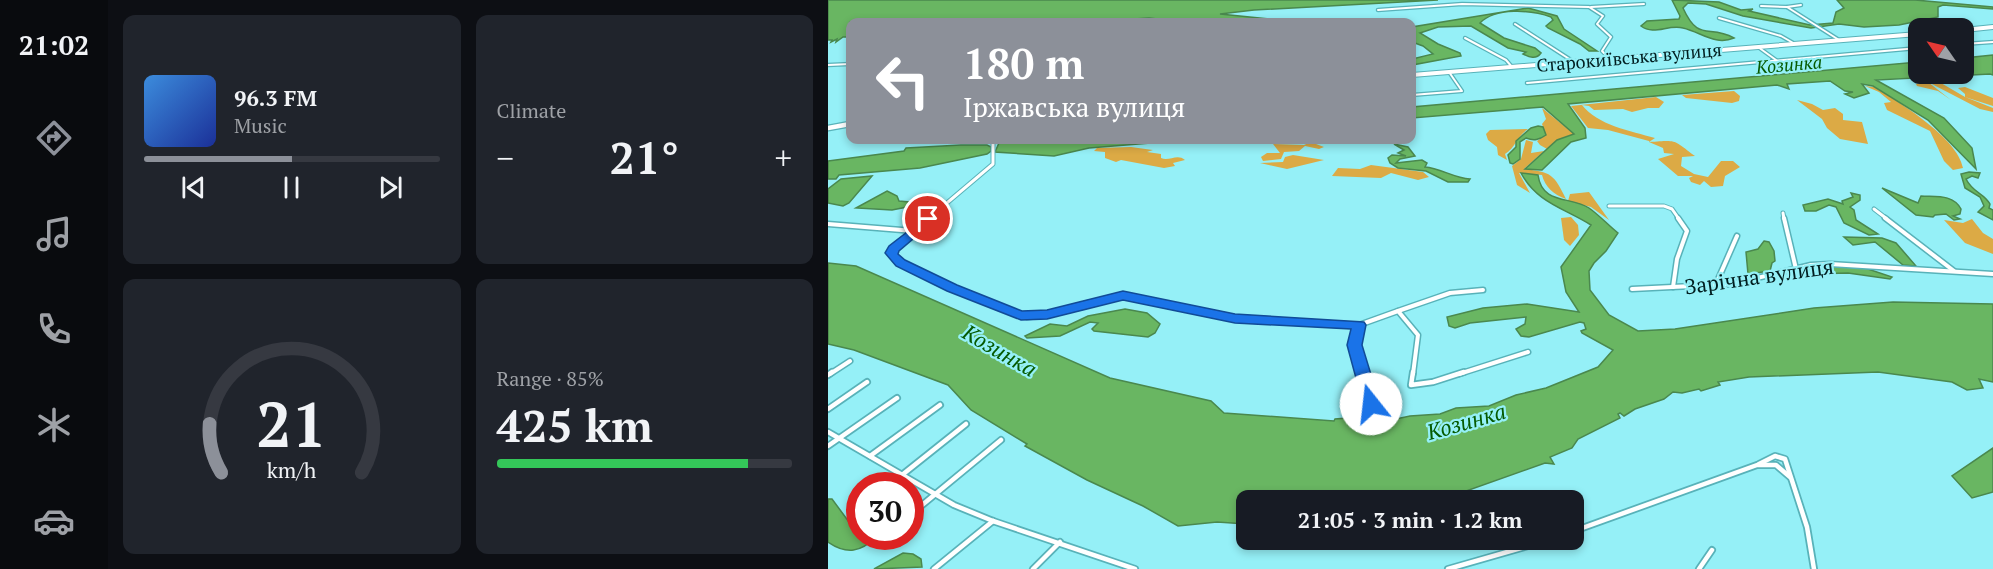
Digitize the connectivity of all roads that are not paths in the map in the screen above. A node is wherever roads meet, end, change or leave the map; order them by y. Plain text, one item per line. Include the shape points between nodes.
1 (1644, 4) dead end
2 (1802, 5) dead end
3 (1761, 6) dead end
4 (1787, 7) junction
5 (1589, 8) junction
6 (1378, 10) dead end
7 (1719, 18) dead end
8 (1515, 24) dead end
9 (1993, 27) edge
10 (1974, 29) edge
11 (1908, 35) edge
12 (1465, 38) dead end
13 (1839, 40) junction
14 (1993, 42) edge
15 (1974, 43) edge
16 (1795, 44) junction
17 (1757, 47) junction
18 (1908, 49) edge
19 (1610, 59) junction
20 (1777, 61) dead end
21 (1574, 62) junction
22 (846, 64) edge
23 (828, 65) edge
24 (1512, 67) junction
25 (1449, 72) junction
26 (1416, 75) edge
27 (1527, 83) dead end
28 (1416, 96) edge
29 (846, 125) edge
30 (828, 128) edge
31 (993, 144) edge
32 (1609, 206) dead end
33 (1874, 209) dead end
34 (1783, 213) dead end
35 (828, 224) edge
36 (914, 231) junction
37 (1737, 236) dead end
38 (1796, 269) junction
39 (1954, 271) junction
40 (1993, 274) edge
41 (1716, 285) junction
42 (1673, 287) junction
43 (1632, 289) dead end
44 (1484, 290) dead end
45 (1398, 311) junction
46 (1359, 325) junction
47 (1528, 352) dead end
48 (850, 361) dead end
49 (828, 375) edge
50 (867, 382) dead end
51 (897, 398) dead end
52 (1371, 404) dead end
53 (940, 405) dead end
54 (828, 409) edge
55 (966, 424) dead end
56 (828, 432) edge
57 (839, 439) junction
58 (1001, 440) dead end
59 (828, 446) edge
60 (870, 456) junction
61 (1757, 465) junction
62 (897, 472) edge
63 (906, 472) edge
64 (1790, 477) junction
65 (924, 488) edge
66 (935, 495) junction
67 (924, 504) edge
68 (993, 521) junction
69 (1584, 527) edge
70 (1060, 542) junction
71 (1514, 550) edge
72 (1712, 550) dead end
73 (934, 569) edge
74 (1033, 569) edge
75 (1134, 569) edge
76 (1448, 569) edge
77 (1698, 569) edge
78 (1814, 569) edge

1 - 5 street
2 - 4 street
3 - 4 street
4 - 13 street
5 - 6 street via 1462,4
5 - 19 street via 1603,16 1597,24 1611,38 1602,51
7 - 16 street via 1781,36
8 - 21 street
9 - 10 street
11 - 13 street, Старокиївська вулиця
12 - 24 street
13 - 16 street, Старокиївська вулиця
14 - 15 street
16 - 17 street, Старокиївська вулиця
17 - 19 street, Старокиївська вулиця
17 - 20 street
18 - 27 street
19 - 21 street, Старокиївська вулиця
21 - 24 street, Старокиївська вулиця
22 - 23 street
24 - 25 street, Старокиївська вулиця
25 - 26 street, Старокиївська вулиця
25 - 28 street via 1462,91
29 - 30 street
31 - 36 street via 993,164 988,170
32 - 42 street via 1672,209 1687,231
33 - 39 street
34 - 38 street
35 - 36 street
36 - 46 street via 891,253 901,263 1027,317 1123,296 1235,318
37 - 41 street
38 - 39 street, Зарічна вулиця via 1840,264
38 - 41 street, Зарічна вулиця
39 - 40 street, Зарічна вулиця
41 - 42 street, Зарічна вулиця
42 - 43 street, Зарічна вулиця
44 - 45 street via 1450,293
45 - 46 street
45 - 47 street via 1418,334 1411,385 1433,382
46 - 52 street via 1355,345
48 - 49 street
50 - 54 street
51 - 57 street
53 - 60 street
55 - 63 street
56 - 57 street
57 - 59 street
57 - 60 street
58 - 66 street
60 - 62 street
61 - 64 street via 1776,465
61 - 64 street via 1781,456
61 - 69 street
64 - 78 street via 1807,527
65 - 66 street
66 - 67 street
66 - 68 street
68 - 70 street
68 - 73 street
70 - 74 street
70 - 75 street
71 - 76 street
72 - 77 street

